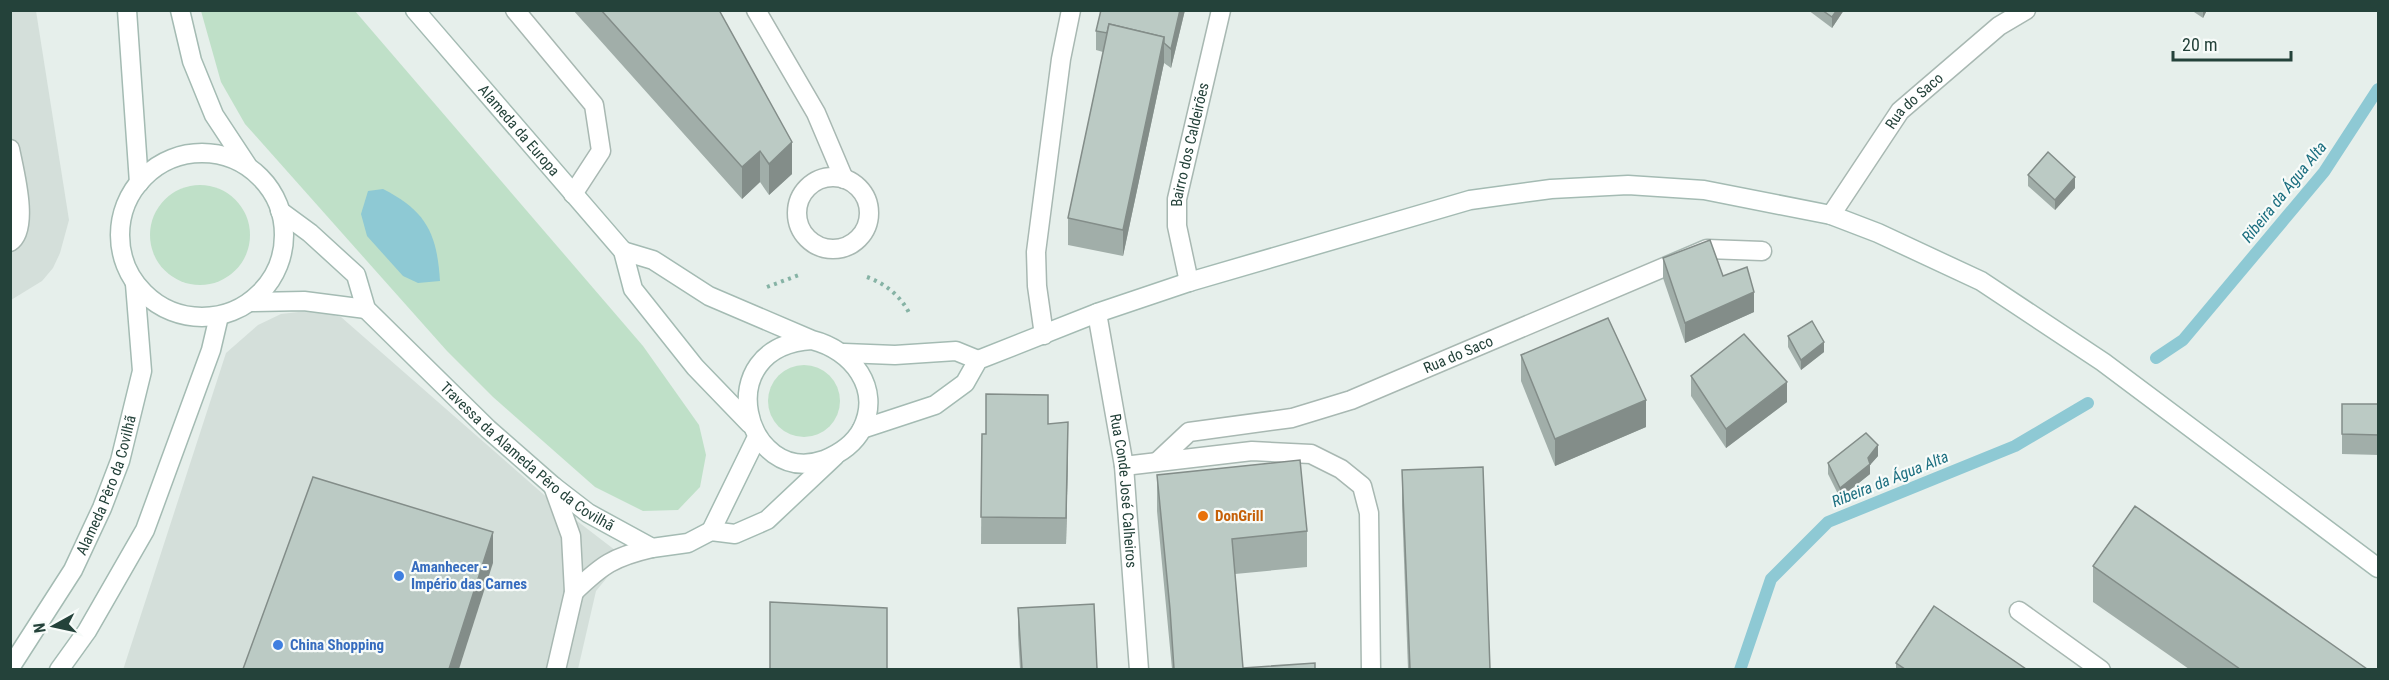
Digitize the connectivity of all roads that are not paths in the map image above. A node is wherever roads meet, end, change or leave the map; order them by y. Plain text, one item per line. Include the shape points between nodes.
1 (127, 10) edge
2 (180, 10) edge
3 (415, 10) edge
4 (515, 10) edge
5 (756, 10) edge
6 (1071, 10) edge
7 (1221, 10) edge
8 (2026, 10) edge
9 (10, 149) edge
10 (248, 167) junction
11 (844, 179) dead end
12 (139, 183) junction
13 (573, 194) junction
14 (280, 211) junction
15 (1831, 215) junction
16 (10, 242) edge
17 (623, 251) junction
18 (1762, 251) dead end
19 (1188, 282) junction
20 (135, 284) junction
21 (250, 302) junction
22 (366, 309) junction
23 (1097, 313) junction
24 (219, 316) junction
25 (1044, 335) junction
26 (813, 340) junction
27 (844, 353) junction
28 (978, 360) junction
29 (862, 429) junction
30 (754, 430) junction
31 (835, 456) junction
32 (1157, 462) junction
33 (1124, 466) junction
34 (553, 486) junction
35 (711, 531) junction
36 (652, 548) junction
37 (2379, 568) edge
38 (574, 592) junction
39 (2019, 612) dead end
40 (10, 668) edge
41 (59, 669) edge
42 (556, 669) edge
43 (1139, 669) edge
44 (1371, 669) edge
45 (2101, 669) edge

1 - 12 main road
2 - 10 main road, Alameda Pêro da Covilhã via 192,61 214,115
3 - 13 main road, Alameda da Europa
4 - 13 main road via 594,105 602,151
5 - 11 main road via 816,113
6 - 25 main road via 1036,252
7 - 19 main road, Bairro dos Caldeirões via 1177,199 1177,226
8 - 15 main road, Rua do Saco via 1999,26 1900,111
9 - 16 main road via 21,217 19,231
10 - 12 main road, Alameda Pêro da Covilhã via 224,155 197,152 171,158 149,171
10 - 14 main road, Alameda Pêro da Covilhã via 268,186
12 - 20 main road, Alameda Pêro da Covilhã via 131,191 122,214 119,238 124,262
13 - 17 main road, Alameda da Europa
14 - 21 main road, Alameda Pêro da Covilhã via 284,236 280,261 268,284
14 - 22 main road, Travessa da Alameda Pêro da Covilhã via 356,275
15 - 19 main road via 1704,190 1628,185 1551,189 1470,200
15 - 37 main road via 1981,281 2103,362
17 - 26 main road via 653,260 709,296
17 - 30 main road, Alameda da Europa via 633,289 695,367
18 - 32 main road, Rua do Saco via 1707,249 1352,400 1293,418 1189,432
19 - 23 main road
20 - 24 main road, Alameda Pêro da Covilhã via 151,301 172,313 195,318
20 - 40 main road, Alameda Pêro da Covilhã via 142,370 120,461 73,570
21 - 22 main road via 304,301
21 - 24 main road, Alameda Pêro da Covilhã
22 - 34 main road, Travessa da Alameda Pêro da Covilhã via 488,429
23 - 25 main road
23 - 33 main road, Rua Conde José Calheiros
24 - 41 main road via 200,384 146,530 87,631
25 - 28 main road
26 - 27 main road
26 - 30 main road via 779,347 753,373 747,391
27 - 28 main road via 956,351
27 - 29 main road via 859,369 867,388 868,409
28 - 29 main road via 965,383 934,405
29 - 31 main road
30 - 31 main road, Alameda da Europa via 769,449 784,458 818,462
30 - 35 main road
31 - 35 main road via 767,520 735,534
32 - 33 main road
32 - 44 main road via 1252,451 1311,454 1341,469 1362,486 1369,513
33 - 43 main road, Rua Conde José Calheiros
34 - 36 main road, Travessa da Alameda Pêro da Covilhã via 588,513
34 - 38 main road via 571,536
35 - 36 main road via 688,543
36 - 38 main road via 620,556 597,570
38 - 42 main road
39 - 45 main road

